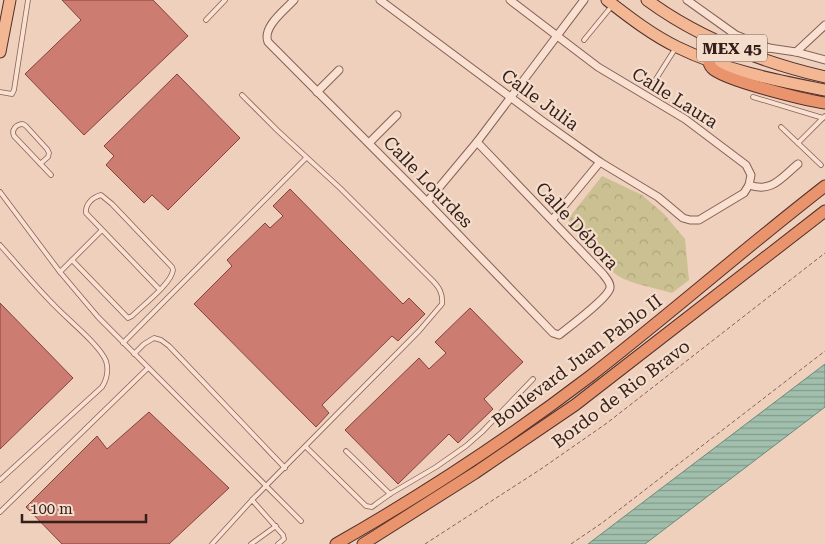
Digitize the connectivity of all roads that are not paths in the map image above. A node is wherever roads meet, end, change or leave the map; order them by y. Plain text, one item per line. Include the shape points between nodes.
1 (10, 0) edge
2 (28, 0) edge
3 (225, 0) edge
4 (294, 0) edge
5 (380, 0) edge
6 (510, 0) edge
7 (584, 0) edge
8 (647, 0) edge
9 (686, 0) edge
10 (610, 2) edge
11 (206, 20) dead end
12 (825, 25) edge
13 (558, 36) junction
14 (584, 40) dead end
15 (676, 47) junction
16 (769, 48) junction
17 (740, 51) junction
18 (0, 52) edge
19 (796, 52) junction
20 (825, 60) edge
21 (709, 61) junction
22 (339, 70) dead end
23 (825, 77) edge
24 (656, 79) dead end
25 (825, 90) edge
26 (0, 92) edge
27 (317, 92) junction
28 (242, 95) dead end
29 (511, 97) junction
30 (753, 97) dead end
31 (825, 103) edge
32 (398, 115) dead end
33 (824, 117) edge
34 (781, 127) dead end
35 (477, 142) junction
36 (369, 143) junction
37 (798, 143) junction
38 (306, 158) junction
39 (600, 162) junction
40 (40, 164) junction
41 (798, 164) dead end
42 (820, 165) dead end
43 (51, 175) dead end
44 (749, 185) junction
45 (825, 186) edge
46 (0, 192) edge
47 (427, 202) junction
48 (825, 211) edge
49 (552, 219) junction
50 (102, 231) junction
51 (0, 245) edge
52 (72, 260) junction
53 (60, 272) junction
54 (159, 290) junction
55 (566, 329) joint
56 (123, 343) junction
57 (134, 354) junction
58 (148, 368) junction
59 (534, 380) dead end
60 (306, 447) junction
61 (346, 451) dead end
62 (284, 468) junction
63 (0, 480) edge
64 (266, 485) junction
65 (390, 494) junction
66 (252, 500) junction
67 (0, 512) edge
68 (301, 521) dead end
69 (276, 526) junction
70 (212, 544) edge
71 (251, 544) edge
72 (278, 544) edge
73 (336, 544) edge
74 (363, 544) edge

1 - 18 main road
2 - 26 lane via 14,90 12,94
3 - 11 lane
4 - 27 street, Calle Lourdes via 270,26 268,42
5 - 29 street, Calle Julia
6 - 13 street, Calle Laura
7 - 13 street
8 - 17 main road, MEX 45 via 696,31
9 - 16 street via 736,35
10 - 14 lane
10 - 15 main road, MEX 45
12 - 19 street
13 - 29 street
13 - 44 street, Calle Laura via 598,67 685,119 729,152 748,168 751,175
15 - 21 main road, MEX 45
15 - 24 lane
16 - 17 street
16 - 19 street
17 - 23 main road, MEX 45
19 - 20 street
21 - 25 main road, MEX 45 via 765,79
21 - 31 highway via 714,70 733,78
22 - 27 street
27 - 36 street, Calle Lourdes
28 - 38 lane
29 - 35 street
29 - 39 street, Calle Julia
30 - 33 lane
32 - 36 street
33 - 37 lane
34 - 37 lane
35 - 47 street
35 - 49 street, Calle Débora
36 - 47 street, Calle Lourdes
37 - 42 lane
38 - 56 lane
38 - 60 lane via 438,286 443,298 442,304 419,331
39 - 44 street, Calle Julia via 686,220 699,220 744,192
39 - 49 street
40 - 40 lane via 14,136 12,132 19,124 26,126 49,154
40 - 43 lane
41 - 44 street via 768,188
45 - 73 highway, Boulevard Juan Pablo II via 677,308 552,405 410,501
46 - 53 lane
47 - 55 street, Calle Lourdes via 553,333 559,335
48 - 74 highway, Boulevard Juan Pablo II via 575,404
49 - 55 street, Calle Débora via 610,284 604,298
50 - 52 lane
50 - 54 lane
50 - 54 lane via 85,209 92,199 101,195 173,270 172,276
51 - 63 lane via 98,349 106,361 107,373 102,387
52 - 53 lane
52 - 54 lane via 128,318
53 - 56 lane
56 - 57 lane
57 - 58 lane
57 - 62 lane via 154,338 169,346
58 - 64 lane
58 - 67 lane
59 - 65 lane via 466,446
60 - 62 lane
60 - 65 lane via 366,506 372,506
61 - 65 lane
62 - 64 lane
64 - 66 lane
64 - 68 lane
66 - 69 lane
66 - 70 lane
69 - 71 lane
69 - 72 lane via 284,539

